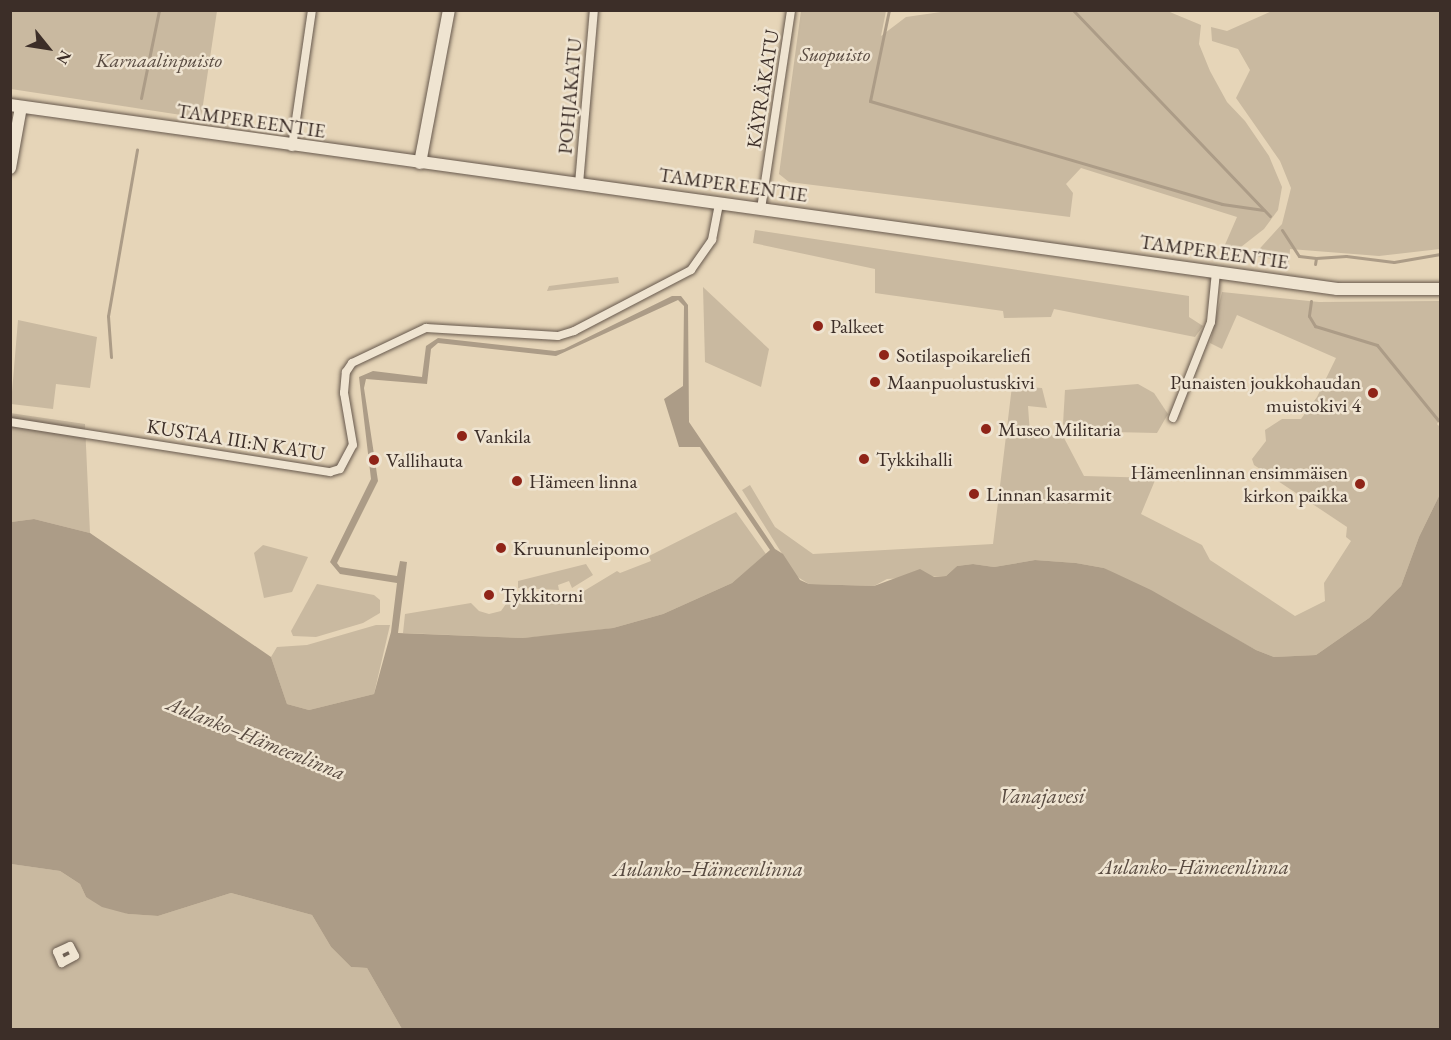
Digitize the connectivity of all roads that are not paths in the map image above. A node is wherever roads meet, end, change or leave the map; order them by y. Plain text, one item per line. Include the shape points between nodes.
1 (312, 10) edge
2 (449, 10) edge
3 (594, 10) edge
4 (791, 10) edge
5 (16, 106) edge
6 (292, 147) junction
7 (420, 163) junction
8 (10, 168) edge
9 (579, 184) junction
10 (719, 204) junction
11 (760, 209) junction
12 (1216, 272) junction
13 (1440, 289) edge
14 (1173, 418) dead end
15 (10, 422) edge

1 - 6 street
2 - 7 main road
3 - 9 street, POHJAKATU
4 - 11 street, KÄYRÄKATU
5 - 6 main road, TAMPEREENTIE
5 - 8 main road
6 - 7 main road, TAMPEREENTIE
7 - 9 main road, TAMPEREENTIE
9 - 10 main road, TAMPEREENTIE
10 - 11 main road, TAMPEREENTIE
10 - 15 street, KUSTAA III:N KATU via 712,240 691,270 574,331 558,336 426,328 352,363 346,372 344,393 353,445 340,469 330,472
11 - 12 main road, TAMPEREENTIE
12 - 13 main road, TAMPEREENTIE via 1337,290
12 - 14 street via 1211,322

